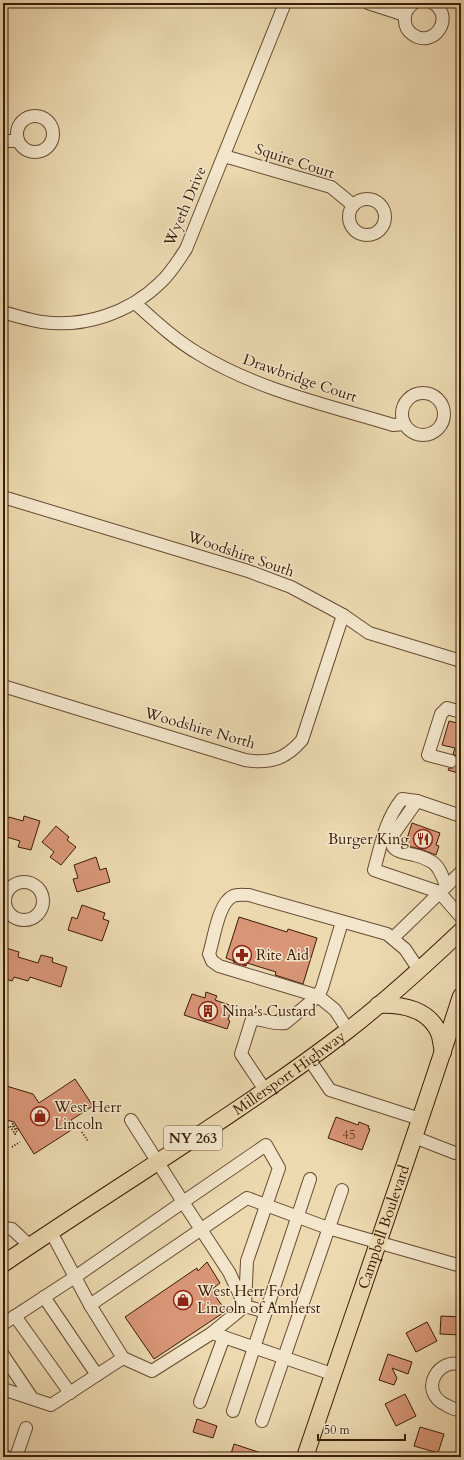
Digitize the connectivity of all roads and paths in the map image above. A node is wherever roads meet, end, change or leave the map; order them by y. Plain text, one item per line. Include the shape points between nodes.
1 (285, 3) edge
2 (368, 3) edge
3 (414, 3) edge
4 (434, 3) edge
5 (405, 15) junction
6 (3, 141) edge
7 (17, 141) dead end
8 (224, 156) junction
9 (353, 205) dead end
10 (134, 303) junction
11 (3, 312) edge
12 (404, 424) dead end
13 (3, 497) edge
14 (343, 615) junction
15 (461, 661) edge
16 (3, 686) edge
17 (461, 712) edge
18 (451, 762) tunnel mouth
19 (417, 802) junction
20 (461, 816) edge
21 (461, 872) edge
22 (442, 889) junction
23 (461, 917) edge
24 (342, 922) junction
25 (461, 931) edge
26 (393, 938) junction
27 (419, 970) junction
28 (318, 996) junction
29 (460, 1003) edge
30 (378, 1005) junction
31 (348, 1030) junction
32 (442, 1052) junction
33 (309, 1059) junction
34 (265, 1090) junction
35 (420, 1119) junction
36 (131, 1120) dead end
37 (73, 1123) dead end
38 (67, 1127) dead end
39 (19, 1129) dead end
40 (3, 1132) edge
41 (82, 1132) dead end
42 (414, 1137) junction
43 (88, 1141) dead end
44 (20, 1142) dead end
45 (12, 1147) dead end
46 (455, 1153) dead end
47 (159, 1162) junction
48 (310, 1179) dead end
49 (342, 1190) dead end
50 (183, 1202) junction
51 (266, 1205) junction
52 (297, 1217) junction
53 (3, 1228) edge
54 (328, 1228) junction
55 (202, 1229) junction
56 (50, 1232) junction
57 (379, 1243) junction
58 (30, 1246) junction
59 (3, 1264) edge
60 (461, 1266) edge
61 (75, 1277) junction
62 (44, 1297) junction
63 (90, 1305) junction
64 (245, 1306) junction
65 (266, 1312) junction
66 (15, 1316) junction
67 (3, 1324) edge
68 (212, 1333) junction
69 (224, 1337) junction
70 (254, 1348) junction
71 (3, 1354) edge
72 (123, 1358) junction
73 (284, 1358) junction
74 (461, 1365) edge
75 (332, 1374) junction
76 (97, 1375) junction
77 (3, 1389) edge
78 (70, 1393) junction
79 (32, 1398) junction
80 (200, 1402) dead end
81 (461, 1410) edge
82 (233, 1411) dead end
83 (262, 1421) dead end
84 (26, 1428) dead end
85 (3, 1456) edge
86 (7, 1457) edge
87 (16, 1457) edge
88 (305, 1457) edge

1 - 8 street, Wyeth Drive
2 - 5 street
3 - 5 street
4 - 5 street via 443,15 443,21 433,36 415,36 406,27
6 - 7 street
8 - 9 street, Squire Court via 331,187
8 - 10 street, Wyeth Drive via 186,249 160,283
10 - 11 street, Wyeth Drive via 111,314 80,322 42,322
10 - 12 street, Drawbridge Court via 179,341 236,374 283,392 393,425
13 - 14 street, Woodshire South via 248,571 291,587
14 - 15 street, Woodshire South via 370,633
14 - 16 street, Woodshire North via 302,740 285,756 271,761 245,760
17 - 18 street via 447,708 441,714 428,755
19 - 20 street
19 - 22 street via 393,835 393,846 396,851 432,862 440,870
19 - 22 street via 402,799 394,809 374,870
21 - 22 street
22 - 23 street
22 - 26 street
24 - 26 street via 387,934
24 - 28 street
24 - 28 street via 249,895 234,895 222,908 209,954 212,961 220,966
25 - 27 main road, Millersport Highway / NY 263
26 - 27 street via 405,949
27 - 30 main road, Millersport Highway / NY 263
28 - 31 street via 334,1010
28 - 34 street via 285,1023 252,1019 241,1054
29 - 32 main road, Campbell Boulevard
30 - 31 main road, Millersport Highway / NY 263
30 - 32 main road via 404,1006 425,1015 440,1036
31 - 33 main road, Millersport Highway / NY 263
32 - 35 main road, Campbell Boulevard
33 - 34 main road, Millersport Highway / NY 263
33 - 35 street via 330,1090
34 - 47 main road, Millersport Highway / NY 263
35 - 42 main road, Campbell Boulevard
36 - 47 street
37 - 38 path
39 - 40 path via 17,1130 13,1124 17,1132 15,1134 10,1126
41 - 43 path
42 - 46 street
42 - 57 main road, Campbell Boulevard
44 - 45 path
47 - 50 street
47 - 56 main road, Millersport Highway / NY 263
48 - 52 street
49 - 54 street
50 - 51 street via 266,1145 279,1168
50 - 55 street
50 - 61 street
51 - 52 street
51 - 55 street via 247,1198
51 - 64 street via 247,1260
52 - 54 street
52 - 65 street
53 - 58 street via 12,1229
54 - 57 street
54 - 73 street
55 - 63 street
55 - 64 street via 229,1272
56 - 58 main road, Millersport Highway / NY 263
56 - 61 street
57 - 60 street
57 - 75 main road, Campbell Boulevard
58 - 59 main road, Millersport Highway / NY 263
61 - 62 street
61 - 63 street
62 - 66 street
62 - 76 street
63 - 72 street
64 - 65 street
64 - 68 street
65 - 70 street
66 - 67 street
66 - 78 street
68 - 69 street
68 - 72 street via 152,1371
69 - 70 street
69 - 80 street
70 - 73 street
70 - 82 street
71 - 79 street
72 - 76 street
73 - 75 street
73 - 83 street
74 - 81 street via 448,1364 438,1370 433,1379 432,1390 438,1401 455,1410
75 - 88 main road, Campbell Boulevard
76 - 78 street
77 - 79 street
78 - 79 street via 51,1405
84 - 87 street
85 - 86 street

